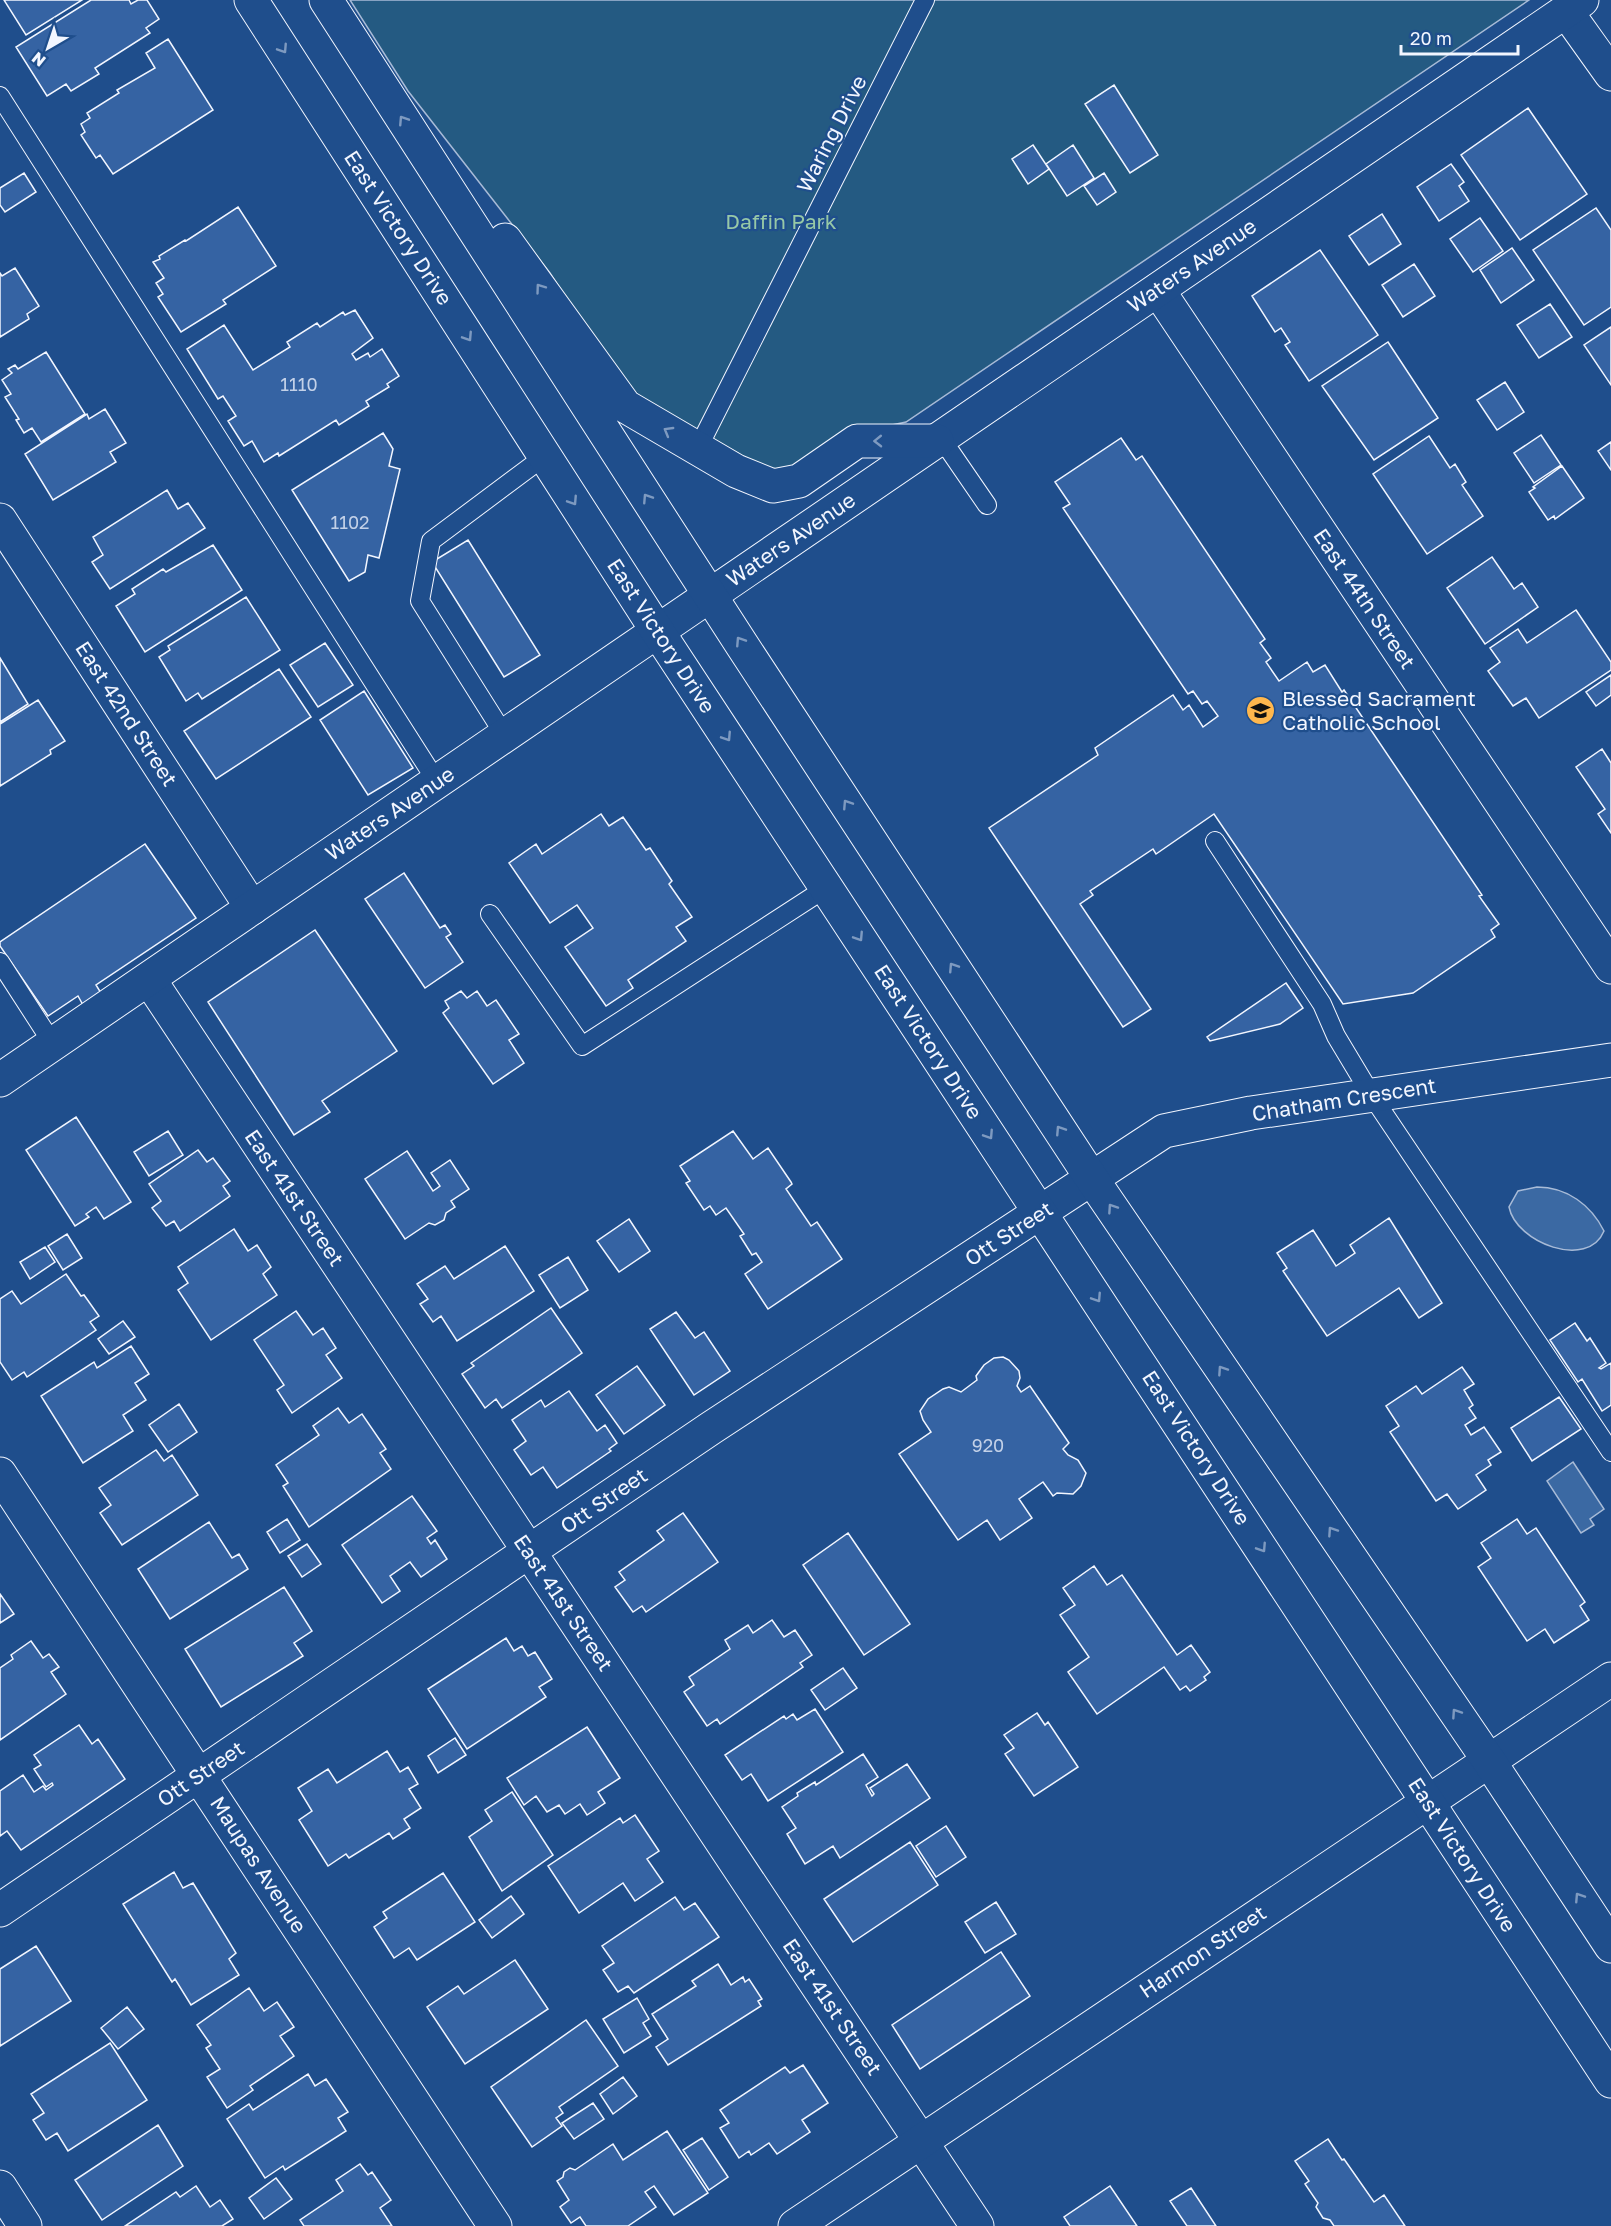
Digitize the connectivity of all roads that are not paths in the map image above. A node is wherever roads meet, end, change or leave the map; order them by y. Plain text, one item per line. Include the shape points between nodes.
1 (251, 0) edge
2 (326, 0) edge
3 (925, 0) edge
4 (1574, 5) edge
5 (1611, 74) edge
6 (0, 96) edge
7 (429, 159) junction
8 (1158, 290) junction
9 (939, 439) junction
10 (698, 448) junction
11 (545, 456) junction
12 (987, 505) dead end
13 (0, 520) edge
14 (711, 596) junction
15 (658, 632) junction
16 (505, 736) junction
17 (436, 782) junction
18 (1215, 841) dead end
19 (826, 888) junction
20 (252, 908) junction
21 (490, 914) dead end
22 (0, 962) edge
23 (1611, 967) edge
24 (149, 979) junction
25 (53, 1044) junction
26 (1611, 1060) edge
27 (0, 1080) edge
28 (1372, 1096) junction
29 (1092, 1179) junction
30 (1041, 1213) junction
31 (1611, 1452) edge
32 (0, 1474) edge
33 (529, 1552) junction
34 (1611, 1679) edge
35 (1489, 1761) junction
36 (199, 1775) junction
37 (1427, 1802) junction
38 (0, 1910) edge
39 (1611, 1946) edge
40 (1611, 2081) edge
41 (921, 2141) junction
42 (0, 2187) edge
43 (26, 2226) edge
44 (495, 2226) edge
45 (795, 2226) edge
46 (977, 2226) edge

1 -> 11 main road, East Victory Drive
7 -> 2 main road
3 - 10 lane, Waring Drive
4 - 5 main road
4 - 8 main road, Waters Avenue
6 - 17 lane
10 -> 7 main road via 625,406 490,220
14 -> 7 main road
8 - 9 main road, Waters Avenue
8 - 23 main road, East 44th Street
9 -> 10 main road via 856,441 799,481 773,486 736,471
9 - 12 lane
9 - 14 main road, Waters Avenue
11 -> 15 main road, East Victory Drive
11 - 16 lane via 430,541 420,601
13 - 20 main road, East 42nd Street
14 - 15 main road, Waters Avenue
29 -> 14 main road
15 - 16 main road, Waters Avenue
15 -> 19 main road, East Victory Drive
16 - 17 main road, Waters Avenue
17 - 20 main road, Waters Avenue
18 - 28 lane via 1322,1004
19 - 21 lane via 582,1046
19 -> 30 main road, East Victory Drive
20 - 24 main road, Waters Avenue
22 - 25 lane
24 - 25 main road, Waters Avenue
24 - 33 main road, East 41st Street
25 - 27 main road, Waters Avenue
26 - 28 main road, Chatham Crescent
28 - 29 main road, Chatham Crescent via 1251,1113 1164,1131
28 - 31 lane
29 - 30 main road, Ott Street
35 -> 29 main road
30 - 33 main road, Ott Street
30 -> 37 main road, East Victory Drive
32 - 36 main road, Maupas Avenue
33 - 36 main road, Ott Street
33 - 41 main road, East 41st Street
34 - 35 main road, Harmon Street
35 - 37 main road, Harmon Street
39 -> 35 main road
36 - 38 main road, Ott Street
36 - 44 main road, Maupas Avenue
37 - 40 main road, East Victory Drive
37 - 41 main road, Harmon Street
41 - 45 main road, Harmon Street
41 - 46 main road, East 41st Street
42 - 43 main road

